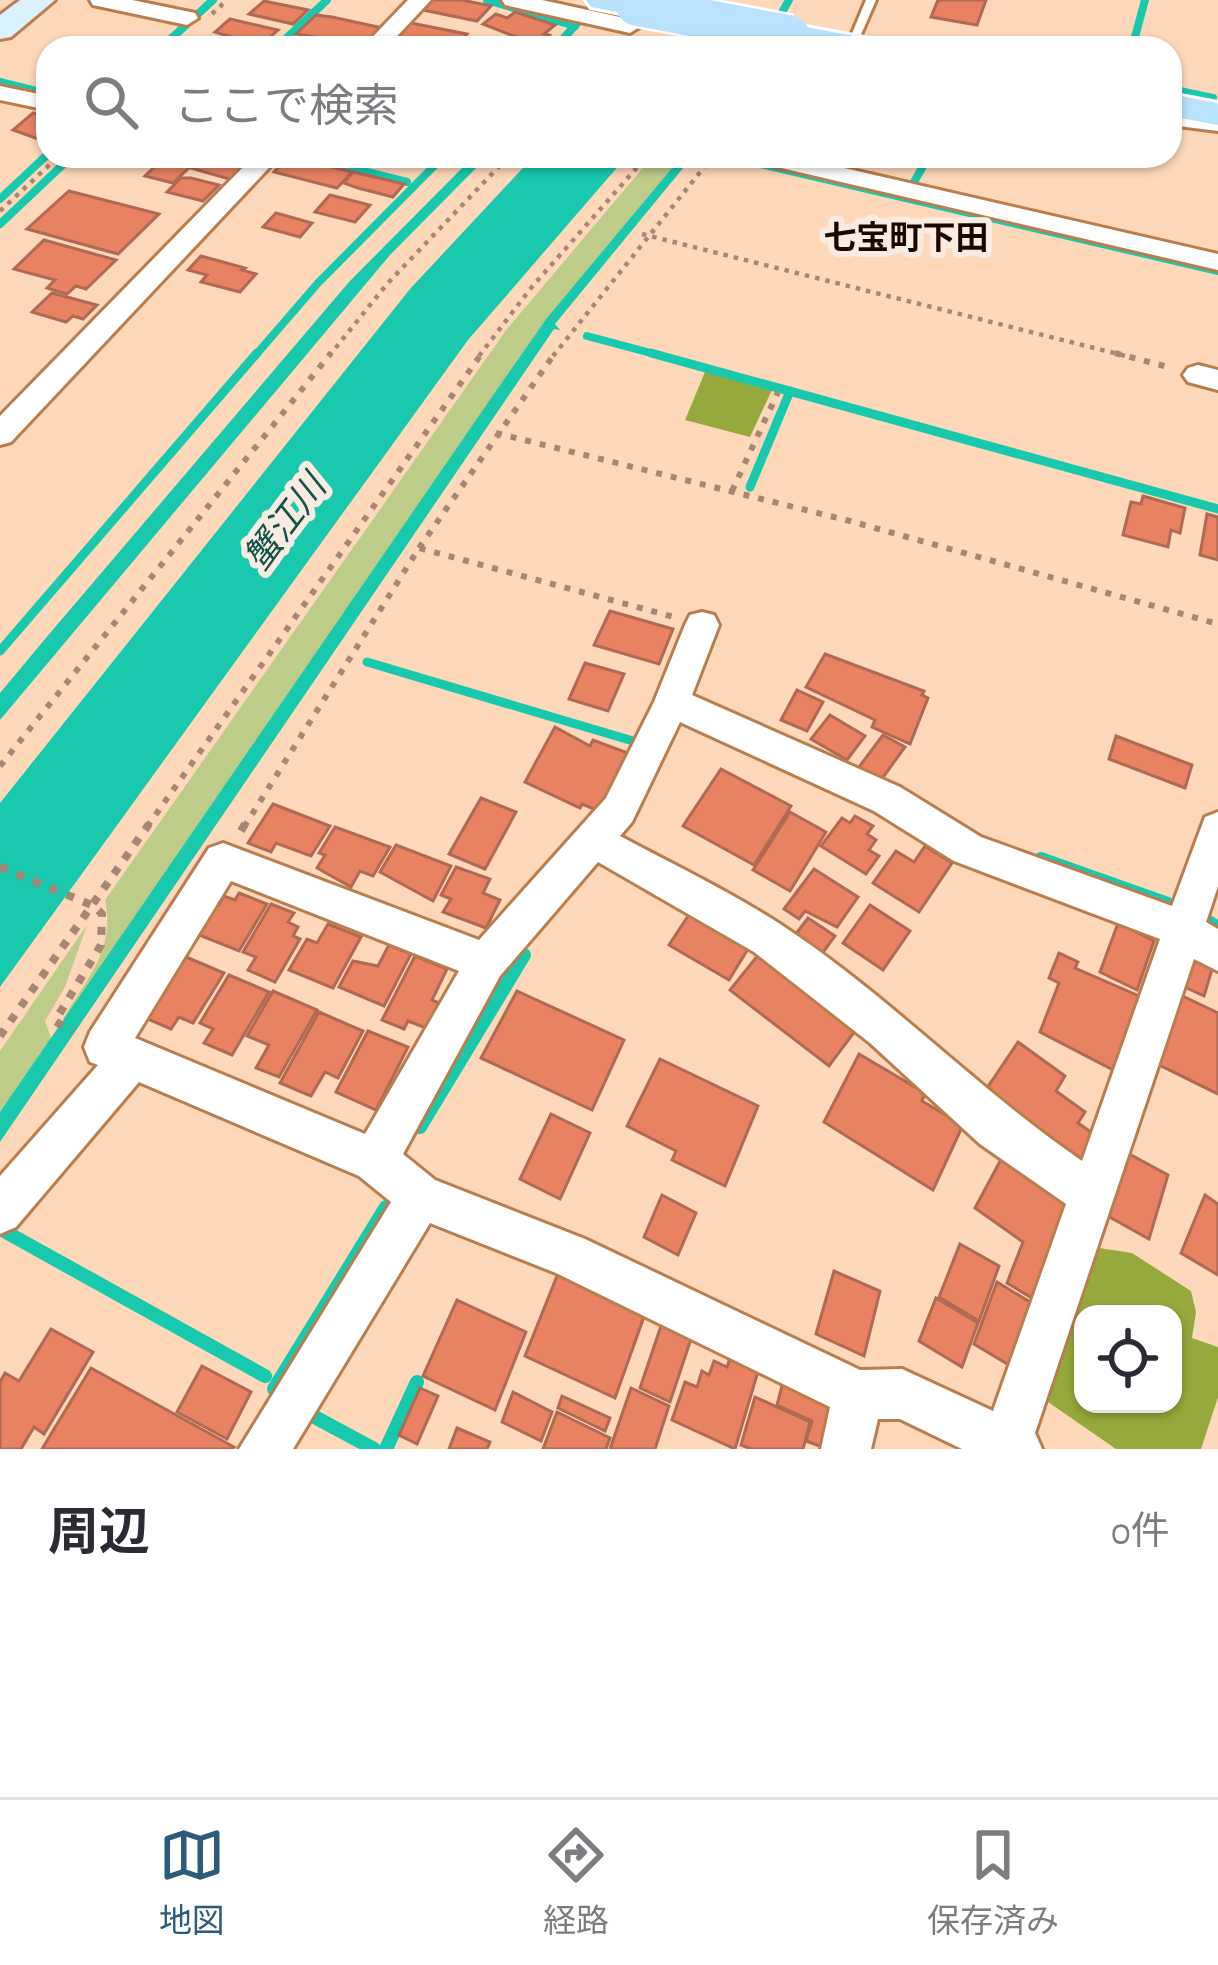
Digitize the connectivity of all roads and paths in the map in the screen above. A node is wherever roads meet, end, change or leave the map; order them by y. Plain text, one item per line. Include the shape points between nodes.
1 (40, 0) edge
2 (101, 0) edge
3 (420, 0) edge
4 (513, 0) edge
5 (872, 0) edge
6 (599, 9) edge
7 (187, 19) dead end
8 (0, 31) edge
9 (385, 36) edge
10 (800, 36) edge
11 (860, 36) edge
12 (0, 93) edge
13 (36, 101) edge
14 (1182, 107) edge
15 (1218, 114) edge
16 (1182, 120) edge
17 (1218, 124) edge
18 (46, 168) edge
19 (256, 168) edge
20 (498, 168) edge
21 (636, 168) edge
22 (702, 168) edge
23 (812, 168) edge
24 (0, 211) edge
25 (644, 234) junction
26 (1218, 262) edge
27 (1208, 378) edge
28 (778, 392) dead end
29 (496, 433) junction
30 (0, 434) edge
31 (732, 491) junction
32 (419, 548) junction
33 (1218, 623) edge
34 (702, 625) joint
35 (672, 702) junction
36 (0, 766) edge
37 (1218, 830) edge
38 (595, 841) junction
39 (223, 860) junction
40 (0, 867) edge
41 (91, 905) junction
42 (1201, 940) edge
43 (486, 962) junction
44 (59, 1026) dead end
45 (0, 1036) edge
46 (131, 1059) junction
47 (375, 1160) junction
48 (1089, 1193) junction
49 (420, 1197) junction
50 (0, 1211) edge
51 (858, 1395) junction
52 (1012, 1445) edge
53 (264, 1449) edge
54 (846, 1449) edge

1 - 8 street
2 - 7 street
3 - 9 street
4 - 6 street
5 - 11 lane
6 - 10 main road, bridge
12 - 13 street
14 - 15 main road
16 - 17 street
18 - 24 path
19 - 30 street
20 - 36 path via 387,284
21 - 41 path via 452,394
22 - 25 path
23 - 26 street
25 - 27 path
25 - 29 path
28 - 31 path
29 - 31 path
29 - 32 path
31 - 33 path
32 - 34 path
32 - 39 path
34 - 35 street
35 - 38 street
35 - 42 street via 887,799 968,850
37 - 42 street
38 - 43 street
38 - 48 street via 768,939 885,1028 996,1128
39 - 43 street
39 - 46 street via 105,1047
40 - 41 path
41 - 44 path via 102,914 101,946
41 - 45 path
42 - 48 street
43 - 47 street
46 - 47 street
46 - 50 street
47 - 49 street
48 - 52 street
49 - 51 street via 569,1255
49 - 53 street
51 - 52 street via 902,1394
51 - 54 street

